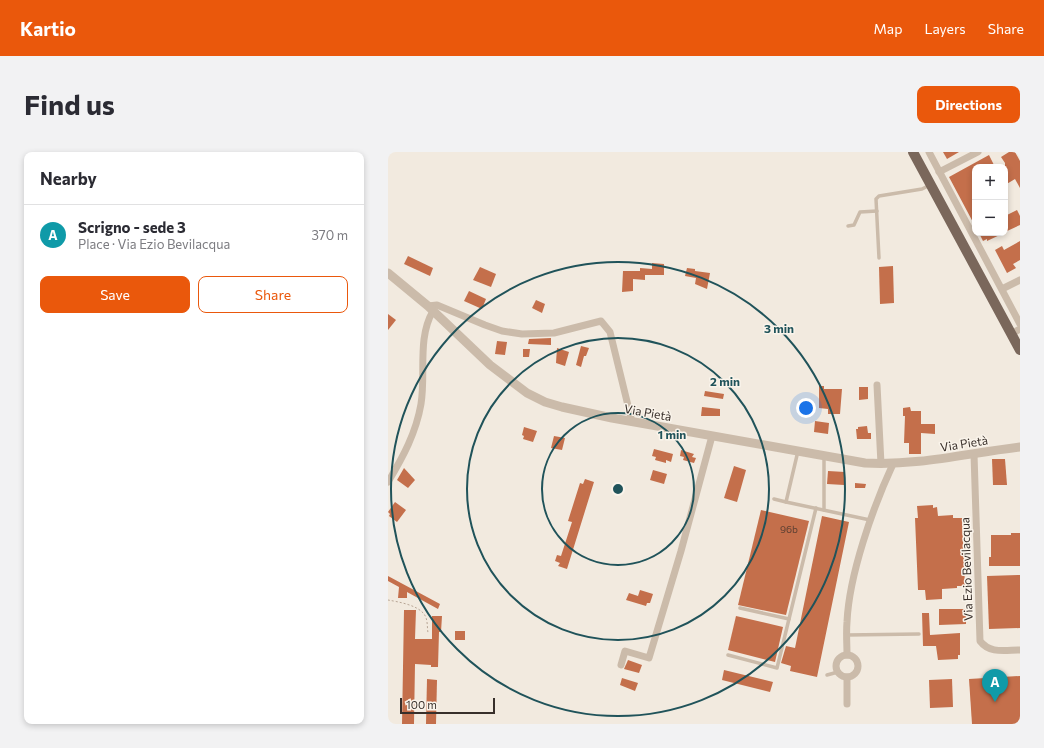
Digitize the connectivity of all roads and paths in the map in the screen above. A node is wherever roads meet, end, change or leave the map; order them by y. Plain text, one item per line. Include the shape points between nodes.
1 (913, 152) edge
2 (929, 152) edge
3 (978, 152) edge
4 (939, 172) junction
5 (930, 185) junction
6 (877, 211) junction
7 (848, 226) dead end
8 (879, 258) dead end
9 (388, 273) edge
10 (1020, 280) edge
11 (1002, 289) junction
12 (431, 308) junction
13 (1020, 324) edge
14 (1016, 331) edge
15 (1020, 350) edge
16 (877, 385) dead end
17 (632, 422) junction
18 (712, 436) junction
19 (1019, 446) edge
20 (799, 450) junction
21 (974, 454) junction
22 (824, 456) junction
23 (881, 464) junction
24 (893, 464) junction
25 (388, 482) edge
26 (774, 499) dead end
27 (786, 502) junction
28 (816, 508) junction
29 (824, 510) junction
30 (870, 520) junction
31 (388, 600) edge
32 (740, 608) dead end
33 (789, 619) junction
34 (428, 632) dead end
35 (919, 634) dead end
36 (847, 635) junction
37 (1020, 650) edge
38 (728, 655) dead end
39 (847, 655) junction
40 (620, 665) dead end
41 (838, 672) junction
42 (827, 675) dead end
43 (847, 677) junction
44 (847, 704) dead end

1 - 5 main road
2 - 4 street
3 - 4 street
4 - 11 street
5 - 6 lane via 922,189 879,196 876,199
5 - 14 main road
6 - 7 lane via 860,212 854,224
6 - 8 lane
9 - 12 street, Via Pietà
10 - 11 street
11 - 13 street
12 - 17 street, Via Pietà via 490,365 527,392 545,402 562,407
12 - 17 street via 437,305 502,331 522,334 554,333 601,322 610,332
12 - 25 street via 425,330 421,404 412,440
14 - 15 main road
16 - 23 street
17 - 18 street, Via Pietà
18 - 20 street, Via Pietà
18 - 40 street via 681,551 648,658 625,651
19 - 21 street, Via Pietà
20 - 22 street, Via Pietà
20 - 27 lane
21 - 24 street, Via Pietà
21 - 37 street, Via Ezio Bevilacqua via 980,640 992,651
22 - 23 street, Via Pietà
22 - 29 lane
23 - 24 street, Via Pietà
24 - 30 street
26 - 27 lane
27 - 28 lane
28 - 29 lane
28 - 33 lane
29 - 30 lane
30 - 36 street via 849,603
31 - 34 path via 413,607 424,614
32 - 33 lane
33 - 38 lane via 777,668
35 - 36 lane
36 - 39 street
39 - 41 street via 838,660
39 - 43 street via 856,660 858,666 853,676
41 - 42 lane
41 - 43 street
43 - 44 street

